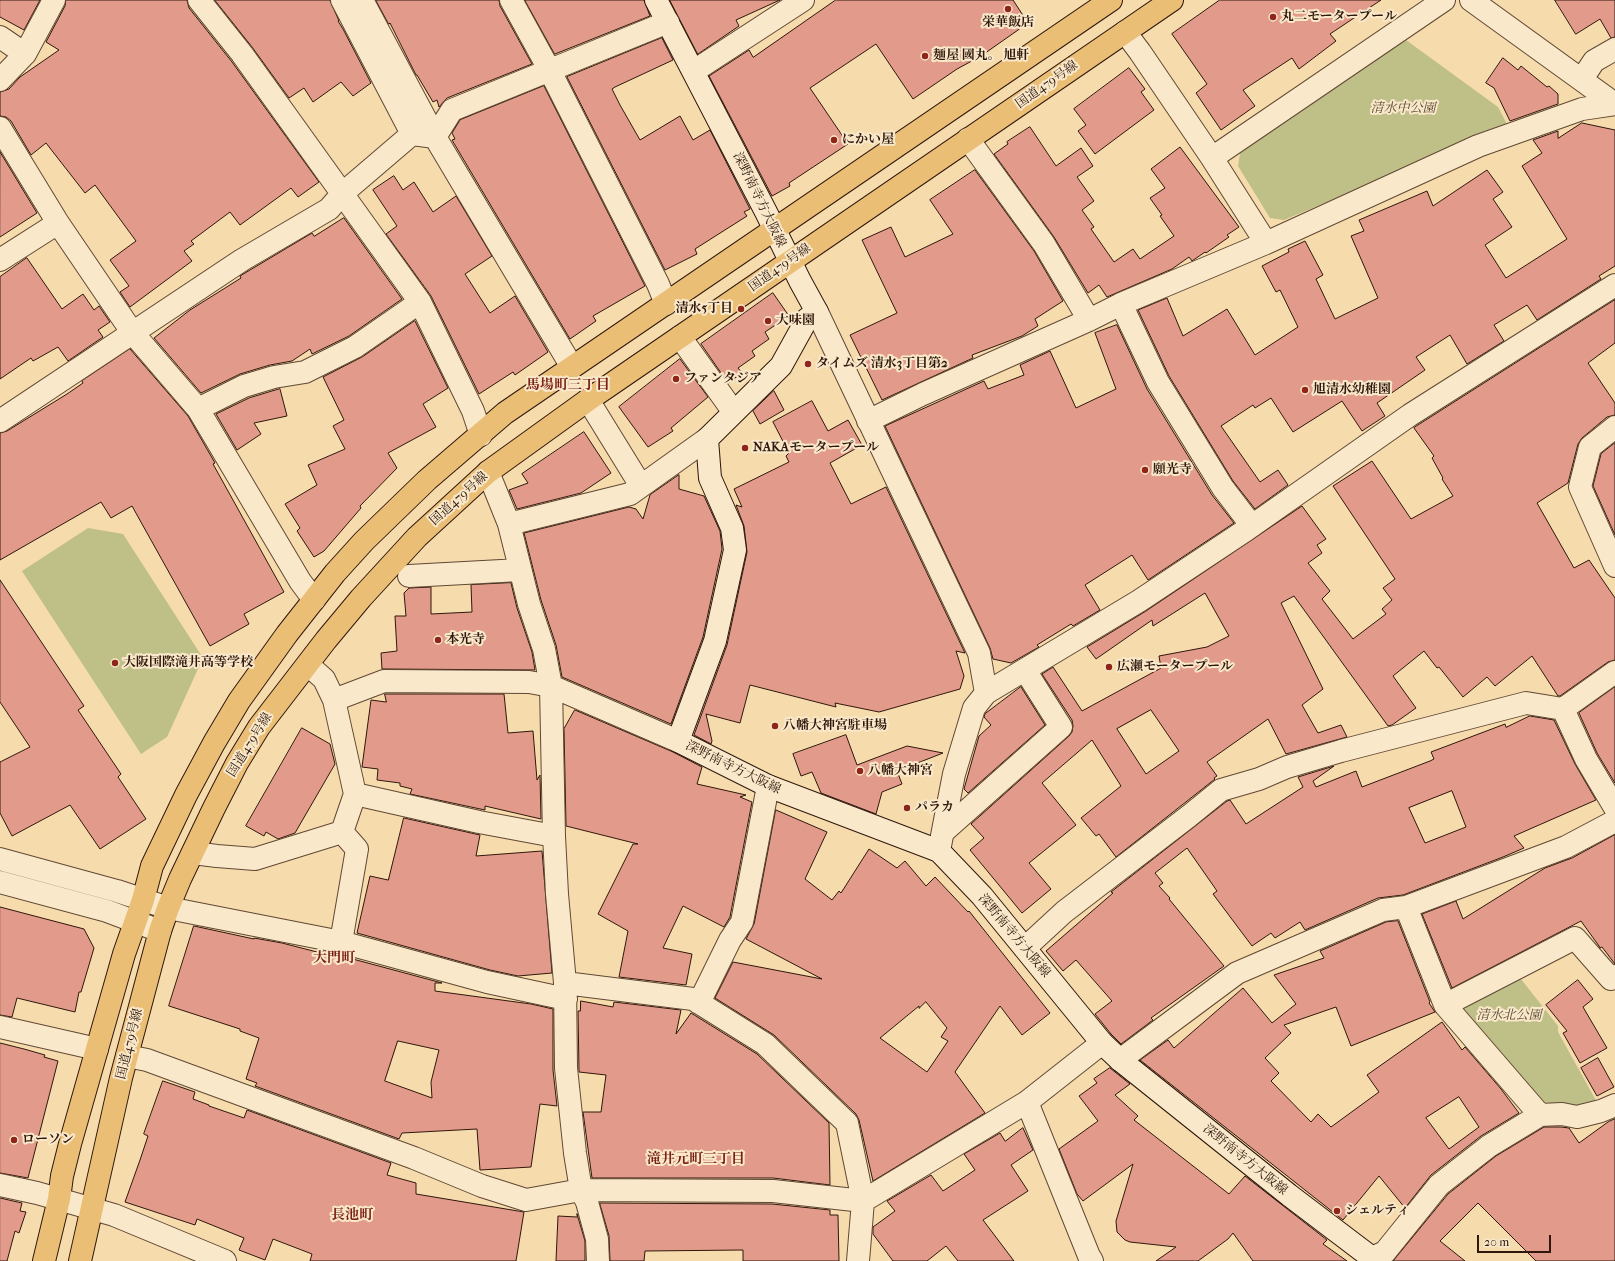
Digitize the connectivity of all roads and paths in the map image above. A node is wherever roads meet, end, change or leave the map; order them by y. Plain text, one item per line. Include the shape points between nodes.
1 (54, 0) edge
2 (199, 0) edge
3 (342, 0) edge
4 (362, 0) edge
5 (511, 0) edge
6 (656, 0) edge
7 (803, 0) edge
8 (1172, 0) edge
9 (1444, 0) edge
10 (1471, 0) edge
11 (1105, 1) edge
12 (668, 22) junction
13 (1125, 32) junction
14 (0, 37) edge
15 (1615, 48) edge
16 (25, 54) junction
17 (550, 71) junction
18 (694, 71) junction
19 (1582, 79) junction
20 (0, 80) edge
21 (1615, 104) edge
22 (0, 128) edge
23 (412, 134) junction
24 (435, 137) junction
25 (968, 139) junction
26 (1212, 158) junction
27 (343, 193) junction
28 (58, 223) junction
29 (774, 230) junction
30 (1266, 243) junction
31 (0, 260) edge
32 (790, 261) junction
33 (1615, 286) edge
34 (420, 302) junction
35 (666, 304) junction
36 (1121, 304) junction
37 (817, 312) junction
38 (1089, 320) junction
39 (132, 332) junction
40 (680, 337) junction
41 (572, 367) junction
42 (588, 400) junction
43 (198, 409) junction
44 (733, 411) junction
45 (0, 421) edge
46 (868, 421) junction
47 (1615, 427) edge
48 (481, 435) junction
49 (707, 439) junction
50 (488, 472) junction
51 (641, 486) junction
52 (509, 524) junction
53 (1252, 526) junction
54 (1614, 562) edge
55 (520, 570) junction
56 (409, 576) dead end
57 (314, 600) junction
58 (308, 665) junction
59 (1025, 670) junction
60 (1615, 672) edge
61 (551, 686) junction
62 (986, 693) junction
63 (334, 700) junction
64 (1563, 709) junction
65 (678, 741) junction
66 (768, 786) junction
67 (355, 794) junction
68 (1615, 808) edge
69 (1615, 821) edge
70 (342, 832) junction
71 (554, 836) junction
72 (940, 842) junction
73 (193, 853) junction
74 (0, 859) edge
75 (0, 882) edge
76 (143, 900) junction
77 (1406, 907) junction
78 (168, 908) junction
79 (134, 921) junction
80 (160, 931) junction
81 (342, 942) junction
82 (1025, 948) junction
83 (1615, 976) edge
84 (566, 991) junction
85 (699, 1003) junction
86 (1445, 1005) junction
87 (0, 1027) edge
88 (1102, 1043) junction
89 (97, 1049) junction
90 (127, 1056) junction
91 (1120, 1060) junction
92 (1027, 1102) junction
93 (1615, 1106) edge
94 (1540, 1115) junction
95 (0, 1185) edge
96 (581, 1190) junction
97 (59, 1199) junction
98 (863, 1201) junction
99 (92, 1207) junction
100 (1374, 1260) edge
101 (44, 1261) edge
102 (80, 1261) edge
103 (225, 1261) edge
104 (598, 1261) edge
105 (858, 1261) edge
106 (1092, 1261) edge

1 - 16 street
2 - 27 street via 242,54
3 - 23 street
4 - 24 street
5 - 17 street
6 - 12 street, 深野南寺方大阪線
7 - 18 street
8 - 13 highway, 国道479号線
9 - 26 street
10 - 19 street
11 - 29 highway
12 - 17 street
12 - 18 street, 深野南寺方大阪線
13 - 25 highway, 国道479号線
13 - 26 street
14 - 16 street
15 - 19 street via 1594,61
16 - 20 street
17 - 24 street via 452,110
17 - 35 street
18 - 29 street, 深野南寺方大阪線
19 - 21 street
21 - 30 street via 1582,109 1478,146
22 - 28 street
23 - 24 street
23 - 27 street
24 - 41 street
25 - 32 highway, 国道479号線
25 - 38 street via 1044,244
26 - 30 street
27 - 34 street
27 - 39 street via 329,209 242,260
28 - 31 street
28 - 39 street
29 - 32 street, 深野南寺方大阪線
29 - 35 highway
30 - 36 street
32 - 37 street, 深野南寺方大阪線
32 - 40 highway, 国道479号線
33 - 53 street via 1410,415
34 - 43 street via 355,347 305,372 274,377 244,386
34 - 48 street via 473,411
35 - 41 highway
36 - 38 street
36 - 53 street via 1158,382 1224,488
37 - 44 street via 807,319 781,366
37 - 46 street, 深野南寺方大阪線
38 - 46 street
39 - 43 street
39 - 45 street
40 - 42 highway, 国道479号線
40 - 44 street
41 - 48 highway via 505,413
42 - 50 highway, 国道479号線
42 - 51 street
43 - 57 street via 300,581
44 - 49 street
46 - 62 street, 深野南寺方大阪線 via 979,653
47 - 54 street via 1590,447 1580,486
48 - 57 highway via 427,480 364,541
49 - 51 street
49 - 65 street, 深野南寺方大阪線 via 710,478 732,528 735,550 715,641
50 - 52 street
50 - 58 highway, 国道479号線 via 442,513 391,565 361,598
51 - 52 street via 630,494
52 - 55 street
53 - 59 street via 1139,601
55 - 56 street
55 - 61 street via 544,649
57 - 76 highway via 239,701 214,743 152,866
58 - 63 street via 324,679
58 - 73 highway, 国道479号線 via 259,727 244,751
59 - 62 street
59 - 72 street via 1061,727
60 - 64 street
61 - 63 street via 529,682 384,681
61 - 65 street
61 - 71 street
62 - 72 street via 974,708 954,774
63 - 67 street
64 - 68 street via 1586,759
64 - 82 street via 1526,703 1341,751 1221,790 1064,912
65 - 66 street, 深野南寺方大阪線
66 - 72 street, 深野南寺方大阪線
66 - 85 street via 742,922 730,940
67 - 70 street
67 - 71 street
69 - 77 street via 1566,847
70 - 73 street via 255,858
70 - 81 street via 358,849
71 - 84 street
72 - 82 street, 深野南寺方大阪線
73 - 78 highway, 国道479号線
74 - 76 street
75 - 79 street via 107,911
76 - 78 street
76 - 79 highway
77 - 86 street
77 - 91 street via 1383,910 1237,973
78 - 80 highway, 国道479号線
78 - 81 street
79 - 80 street
79 - 89 highway
80 - 90 highway, 国道479号線
81 - 84 street via 487,982
82 - 88 street, 深野南寺方大阪線
83 - 86 street via 1611,979 1575,938
84 - 85 street via 693,999
84 - 96 street via 566,1068
85 - 98 street via 766,1044 847,1123
86 - 94 street
87 - 89 street
88 - 91 street, 深野南寺方大阪線
88 - 92 street
89 - 97 highway via 62,1176
90 - 96 street via 147,1060 414,1158 482,1186 526,1200
90 - 99 highway, 国道479号線
91 - 100 street, 深野南寺方大阪線
92 - 98 street
92 - 106 street
93 - 94 street via 1577,1117 1562,1114
94 - 100 street via 1489,1146 1439,1185 1385,1252
95 - 97 street
96 - 98 street via 774,1191
96 - 104 street via 597,1239
97 - 99 street
97 - 101 highway
98 - 105 street
99 - 102 highway, 国道479号線
99 - 103 street

